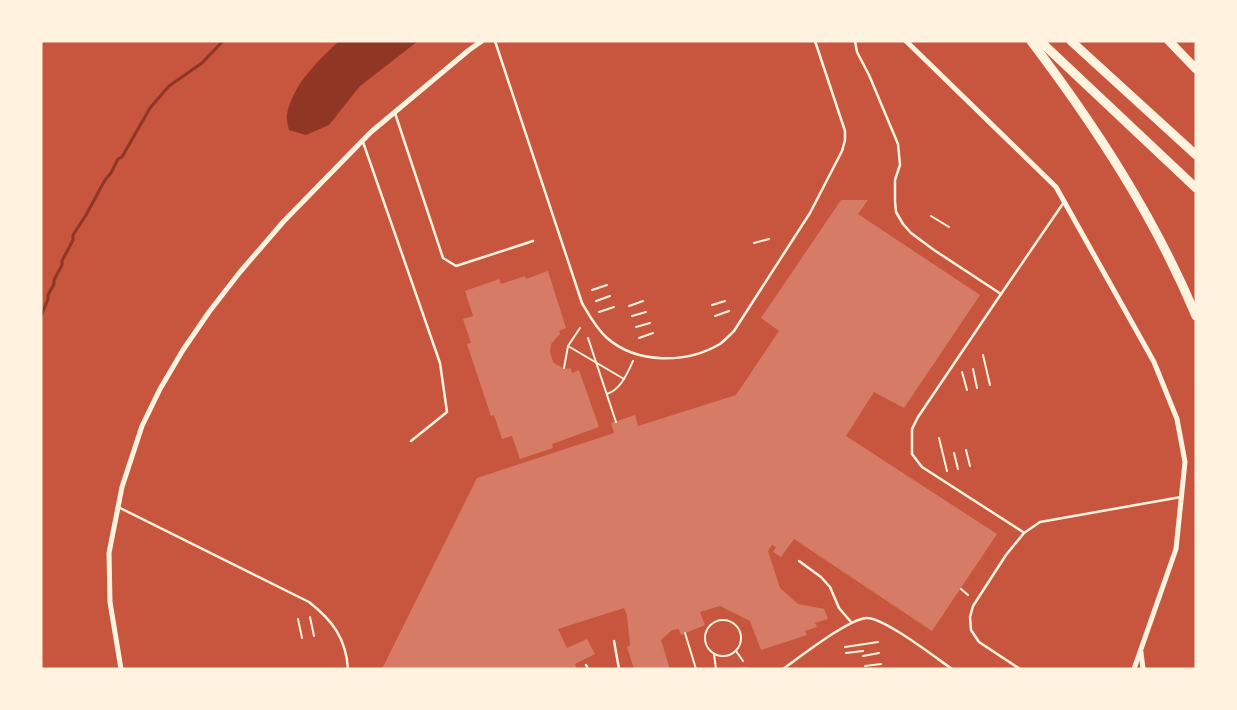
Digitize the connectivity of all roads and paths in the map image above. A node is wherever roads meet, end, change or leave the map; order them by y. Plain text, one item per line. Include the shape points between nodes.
1 (482, 41) edge
2 (495, 41) edge
3 (815, 41) edge
4 (855, 41) edge
5 (906, 41) edge
6 (1030, 41) edge
7 (1040, 41) edge
8 (1071, 41) edge
9 (1169, 41) edge
10 (1196, 69) edge
11 (395, 112) junction
12 (363, 140) junction
13 (1196, 155) edge
14 (1196, 188) edge
15 (1064, 202) junction
16 (931, 216) dead end
17 (949, 227) dead end
18 (769, 239) dead end
19 (533, 241) dead end
20 (754, 243) dead end
21 (607, 285) dead end
22 (592, 290) dead end
23 (1001, 294) junction
24 (610, 296) dead end
25 (596, 301) dead end
26 (643, 301) dead end
27 (726, 301) dead end
28 (712, 305) dead end
29 (629, 306) dead end
30 (614, 307) dead end
31 (729, 311) dead end
32 (599, 312) dead end
33 (646, 312) dead end
34 (632, 316) dead end
35 (715, 316) dead end
36 (1196, 316) edge
37 (650, 323) dead end
38 (636, 327) dead end
39 (580, 328) dead end
40 (654, 333) dead end
41 (588, 338) dead end
42 (639, 338) dead end
43 (568, 346) junction
44 (983, 355) dead end
45 (633, 361) dead end
46 (596, 362) junction
47 (564, 368) dead end
48 (973, 369) dead end
49 (962, 372) dead end
50 (624, 379) junction
51 (990, 385) dead end
52 (977, 388) dead end
53 (966, 390) dead end
54 (607, 394) junction
55 (616, 422) dead end
56 (939, 438) dead end
57 (412, 442) dead end
58 (966, 450) dead end
59 (954, 452) dead end
60 (970, 466) dead end
61 (958, 469) dead end
62 (947, 471) dead end
63 (1182, 496) junction
64 (118, 507) junction
65 (1024, 533) junction
66 (799, 561) dead end
67 (960, 588) dead end
68 (968, 595) dead end
69 (310, 617) dead end
70 (298, 619) dead end
71 (851, 622) junction
72 (685, 633) dead end
73 (314, 636) dead end
74 (302, 638) dead end
75 (614, 642) dead end
76 (878, 642) dead end
77 (845, 647) dead end
78 (1141, 649) junction
79 (736, 650) junction
80 (863, 651) dead end
81 (714, 654) junction
82 (846, 654) dead end
83 (879, 654) dead end
84 (863, 656) dead end
85 (743, 661) dead end
86 (881, 664) dead end
87 (865, 666) dead end
88 (120, 669) edge
89 (348, 669) edge
90 (619, 669) edge
91 (696, 669) edge
92 (716, 669) edge
93 (741, 669) edge
94 (746, 669) edge
95 (783, 669) edge
96 (952, 669) edge
97 (1020, 669) edge
98 (1134, 669) edge
99 (1143, 669) edge

1 - 11 street
2 - 3 lane via 582,303 607,338 628,350 671,359 700,353 734,331 810,213 842,151 845,131
4 - 23 lane via 898,144 900,165 895,180 896,212 911,233
5 - 15 street via 1056,186
6 - 36 highway via 1087,117 1128,183 1173,264
7 - 14 highway
8 - 13 highway
9 - 10 highway
11 - 12 street
11 - 19 lane via 444,258 456,266
12 - 57 lane via 440,363 447,412
12 - 64 street via 284,221 240,272 183,350 142,426
15 - 23 lane
15 - 63 street via 1162,381 1182,442 1185,462
16 - 17 path
18 - 20 path
21 - 22 path
23 - 65 lane via 918,418 912,429 912,454 922,467
24 - 25 path
26 - 29 path
27 - 28 path
30 - 32 path
31 - 35 path
33 - 34 path
37 - 38 path
39 - 43 path
40 - 42 path
41 - 46 path
43 - 46 path
43 - 47 path
44 - 51 path
45 - 50 path
46 - 50 path
46 - 54 path
48 - 52 path
49 - 53 path
50 - 54 path
54 - 55 path
56 - 62 path
58 - 60 path
59 - 61 path
63 - 65 lane via 1040,522
63 - 78 street via 1176,549
64 - 88 street via 109,553 110,602
64 - 89 lane via 309,602 335,626 344,645
65 - 97 lane via 985,585 972,606 970,617 971,630 979,642
66 - 71 lane via 830,587 839,608
67 - 68 path
69 - 73 path
70 - 74 path
71 - 95 lane
71 - 96 lane via 867,618 882,622
72 - 91 path
75 - 90 lane
76 - 77 path
78 - 98 street
78 - 99 street
79 - 81 path via 725,656
79 - 81 path via 740,632 732,623 720,620 710,625 705,635 706,646
79 - 85 path
80 - 82 path
81 - 92 path
83 - 84 path
86 - 87 path
93 - 94 lane

